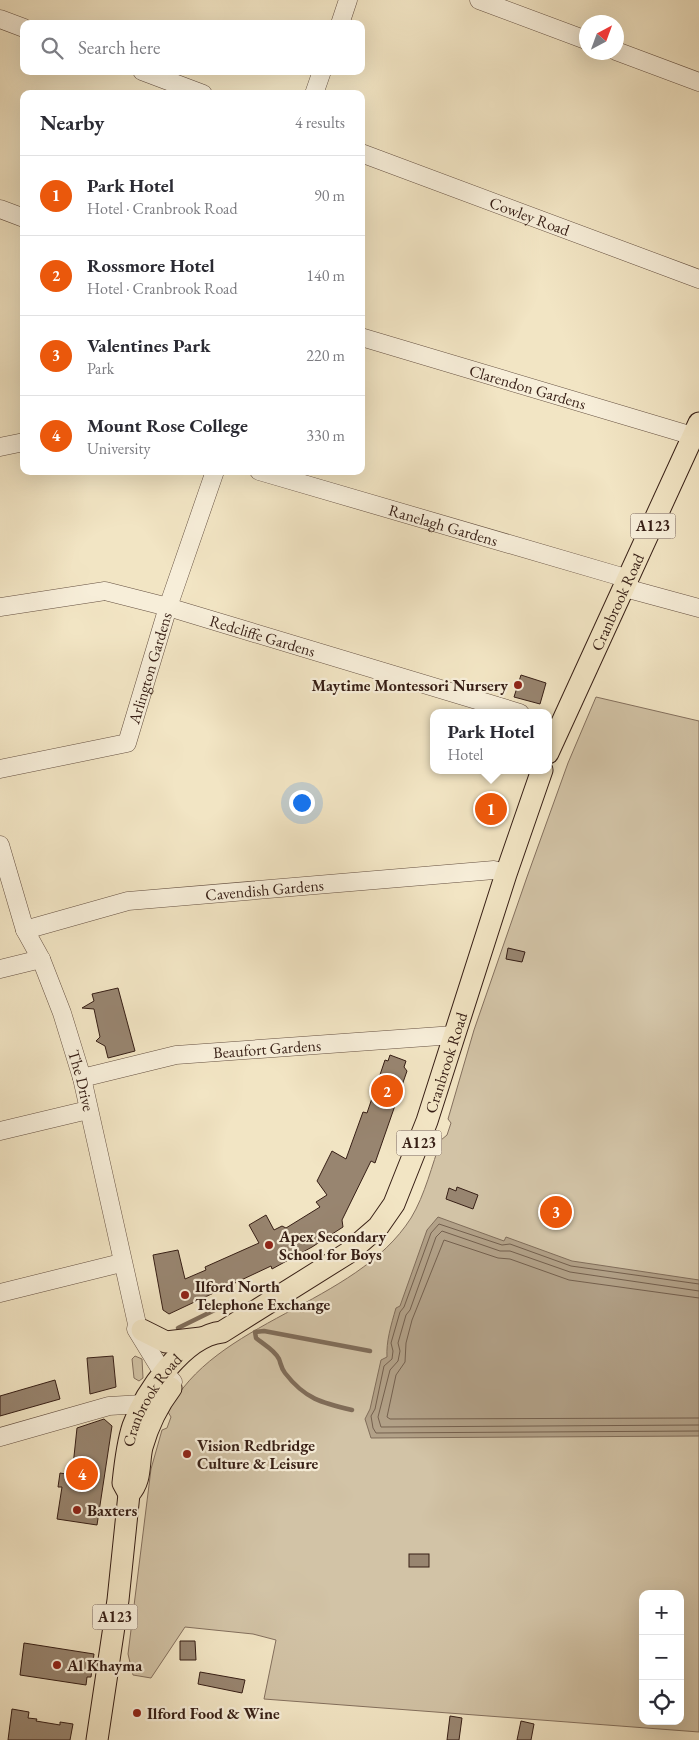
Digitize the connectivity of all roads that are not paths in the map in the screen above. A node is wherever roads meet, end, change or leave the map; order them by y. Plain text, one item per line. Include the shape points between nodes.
1 (348, 0) edge
2 (479, 0) edge
3 (0, 19) edge
4 (341, 20) edge
5 (20, 26) edge
6 (579, 37) edge
7 (624, 54) edge
8 (153, 75) edge
9 (321, 75) edge
10 (699, 82) edge
11 (192, 90) edge
12 (315, 90) edge
13 (365, 154) edge
14 (0, 210) edge
15 (20, 217) edge
16 (699, 279) edge
17 (365, 338) edge
18 (696, 430) edge
19 (20, 443) edge
20 (0, 446) edge
21 (214, 475) edge
22 (272, 475) edge
23 (627, 584) junction
24 (0, 607) edge
25 (168, 607) junction
26 (699, 608) edge
27 (507, 709) edge
28 (554, 723) edge
29 (0, 769) edge
30 (541, 774) edge
31 (0, 845) edge
32 (506, 874) junction
33 (25, 930) junction
34 (41, 959) junction
35 (0, 969) edge
36 (454, 1035) junction
37 (82, 1078) junction
38 (88, 1110) junction
39 (0, 1131) edge
40 (121, 1262) junction
41 (0, 1293) edge
42 (140, 1327) junction
43 (213, 1335) junction
44 (174, 1372) junction
45 (149, 1408) junction
46 (0, 1437) edge
47 (97, 1740) edge

1 - 4 street
2 - 6 street
3 - 5 street
7 - 10 street
8 - 11 street
9 - 12 street
13 - 16 street, Cowley Road
14 - 15 street
17 - 18 street, Clarendon Gardens
18 - 23 main road, Cranbrook Road / A123
19 - 20 street
21 - 25 street, Arlington Gardens
22 - 23 street, Ranelagh Gardens
23 - 26 street, Ranelagh Gardens
23 - 28 main road, Cranbrook Road / A123
24 - 25 street, Redcliffe Gardens via 104,591
25 - 27 street, Redcliffe Gardens
25 - 29 street, Arlington Gardens via 127,742
30 - 32 main road, Cranbrook Road / A123
31 - 33 street, The Drive
32 - 33 street, Cavendish Gardens via 494,870 128,902
32 - 36 main road, Cranbrook Road / A123
33 - 34 street, The Drive
34 - 35 street
34 - 37 street, The Drive
36 - 37 street, Beaufort Gardens via 176,1054
36 - 43 main road, Cranbrook Road / A123 via 401,1189 378,1228 348,1253
37 - 38 street, The Drive
38 - 39 street
38 - 40 street, The Drive
40 - 41 street
40 - 42 street, The Drive
42 - 43 main road via 166,1342
42 - 44 street, The Drive
43 - 44 main road, Cranbrook Road / A123
44 - 45 main road, Cranbrook Road / A123
45 - 46 street via 108,1406
45 - 47 main road, Cranbrook Road / A123 via 137,1485 130,1494

